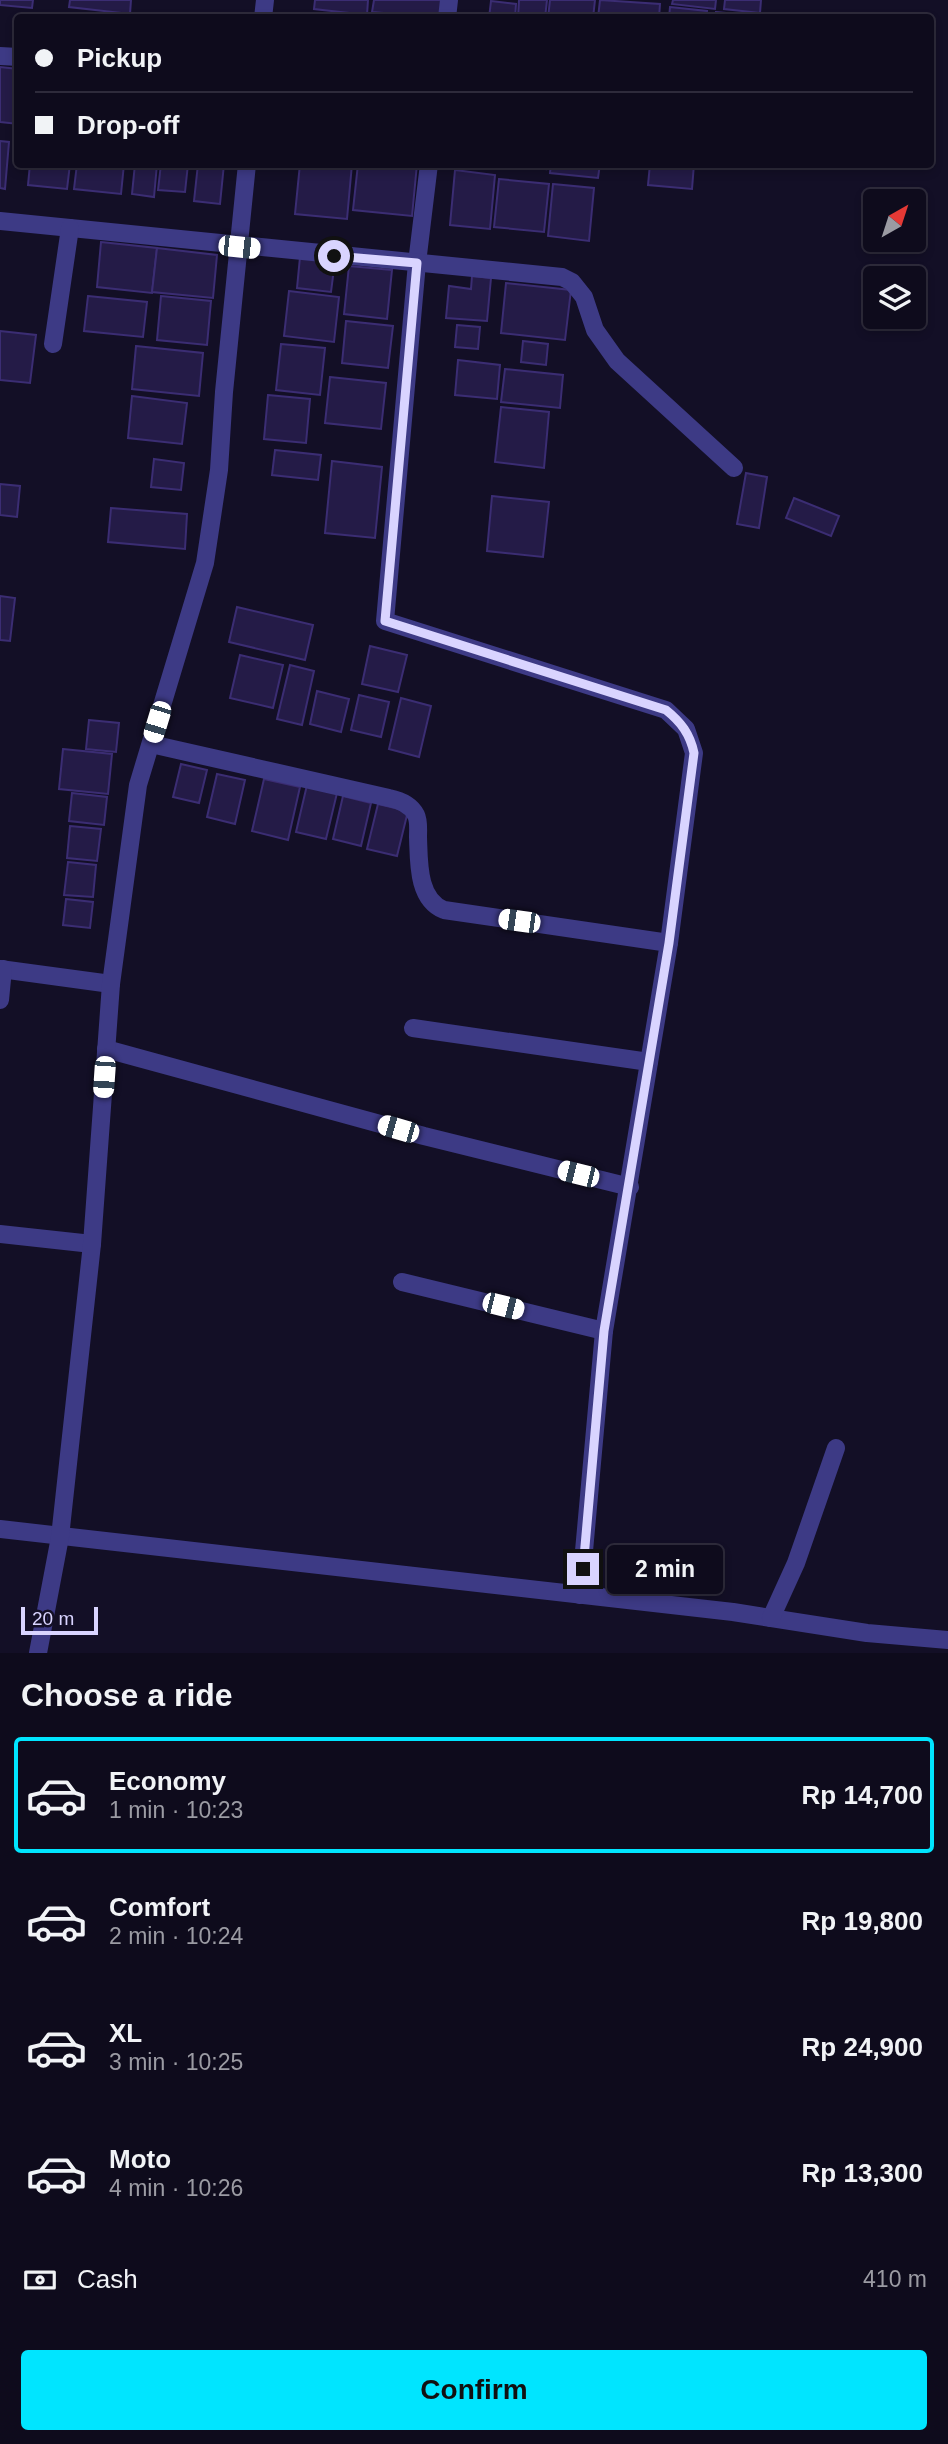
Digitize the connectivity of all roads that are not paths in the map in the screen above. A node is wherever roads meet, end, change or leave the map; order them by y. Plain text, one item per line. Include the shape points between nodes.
1 (247, 168) edge
2 (429, 168) edge
3 (0, 222) edge
4 (70, 228) junction
5 (239, 247) junction
6 (417, 263) junction
7 (53, 345) dead end
8 (734, 468) dead end
9 (151, 744) junction
10 (669, 943) junction
11 (2, 969) edge
12 (111, 984) junction
13 (0, 1000) edge
14 (413, 1028) dead end
15 (106, 1049) junction
16 (649, 1062) junction
17 (630, 1187) junction
18 (0, 1234) edge
19 (92, 1244) junction
20 (402, 1282) dead end
21 (604, 1331) junction
22 (836, 1448) dead end
23 (0, 1529) edge
24 (60, 1537) junction
25 (580, 1595) junction
26 (771, 1618) junction
27 (948, 1640) edge
28 (38, 1653) edge

1 - 5 street
2 - 6 street
3 - 4 street
4 - 5 street
4 - 7 street
5 - 6 street
5 - 9 street via 219,470 205,564
6 - 8 street via 553,275 572,282 584,297 599,337 617,361
6 - 10 street via 385,621 653,704 676,718 691,739 694,753
9 - 10 street via 406,804 418,822 419,866 427,895 444,910
9 - 12 street via 138,785
10 - 16 street
11 - 12 street
11 - 13 street
12 - 15 street
14 - 16 street
15 - 17 street
15 - 19 street
16 - 17 street
17 - 21 street
18 - 19 street
19 - 24 street
20 - 21 street
21 - 25 street
22 - 26 street via 796,1563
23 - 24 street
24 - 25 street
24 - 28 street
25 - 26 street
26 - 27 street

